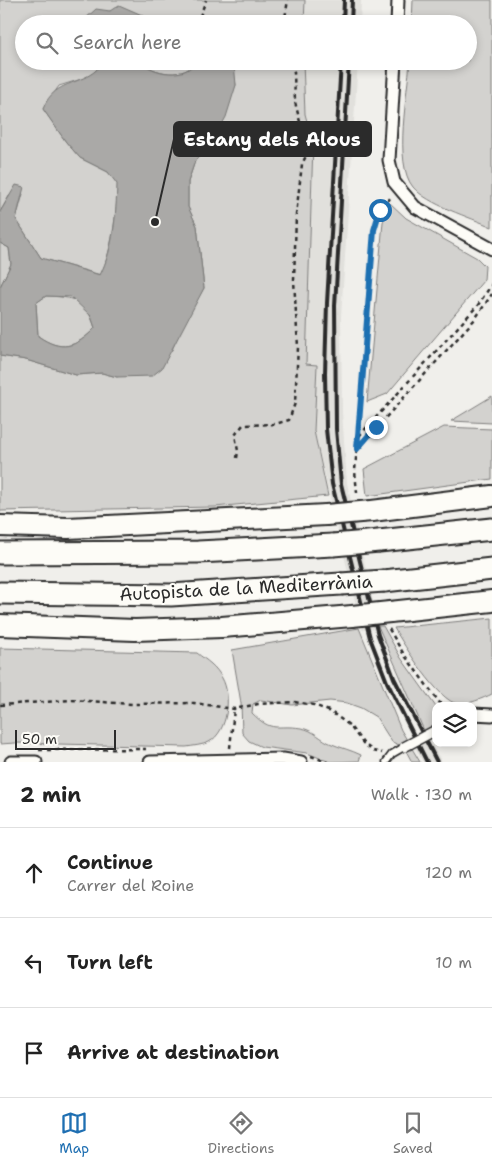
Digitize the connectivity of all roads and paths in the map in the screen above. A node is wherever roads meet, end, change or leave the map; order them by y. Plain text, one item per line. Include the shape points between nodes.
1 (206, 0) edge
2 (288, 0) edge
3 (398, 0) edge
4 (200, 15) edge
5 (286, 15) edge
6 (397, 15) edge
7 (293, 70) edge
8 (394, 70) edge
9 (395, 194) junction
10 (486, 243) edge
11 (492, 249) edge
12 (492, 284) edge
13 (492, 294) edge
14 (358, 437) junction
15 (357, 449) junction
16 (237, 458) dead end
17 (356, 492) dead end
18 (492, 496) edge
19 (0, 526) edge
20 (492, 529) edge
21 (0, 553) edge
22 (492, 569) edge
23 (0, 594) edge
24 (492, 601) edge
25 (389, 619) junction
26 (0, 625) edge
27 (73, 628) junction
28 (0, 634) edge
29 (439, 702) edge
30 (0, 705) edge
31 (234, 709) junction
32 (477, 714) edge
33 (492, 714) edge
34 (432, 732) edge
35 (404, 747) joint
36 (230, 749) dead end
37 (392, 754) junction
38 (11, 762) edge
39 (36, 762) edge
40 (150, 762) edge
41 (301, 762) edge
42 (386, 762) edge

1 - 4 path
2 - 5 path
3 - 6 street
7 - 16 path via 294,102 306,146 296,215 294,280 298,347 295,403 289,420 243,425 235,435
8 - 9 street via 389,160
9 - 10 street via 425,213
9 - 14 path via 380,210 374,230
10 - 11 street
12 - 14 path via 478,305
13 - 15 path via 475,319
14 - 15 path
15 - 17 path
18 - 19 highway, bridge via 326,515 68,528
20 - 21 highway, bridge via 332,545 198,552
22 - 23 highway, Autopista de la Mediterrània, bridge via 384,581 171,595
24 - 25 highway
25 - 27 highway, bridge via 352,616 222,627
25 - 29 path via 402,653
26 - 27 highway
27 - 28 highway
30 - 31 path via 72,700 132,704 194,703
31 - 36 path
31 - 37 path via 267,703 314,705 342,719 373,751
32 - 33 street
34 - 35 street, bridge
35 - 37 lane
37 - 42 lane
38 - 39 street
40 - 41 street via 283,759

